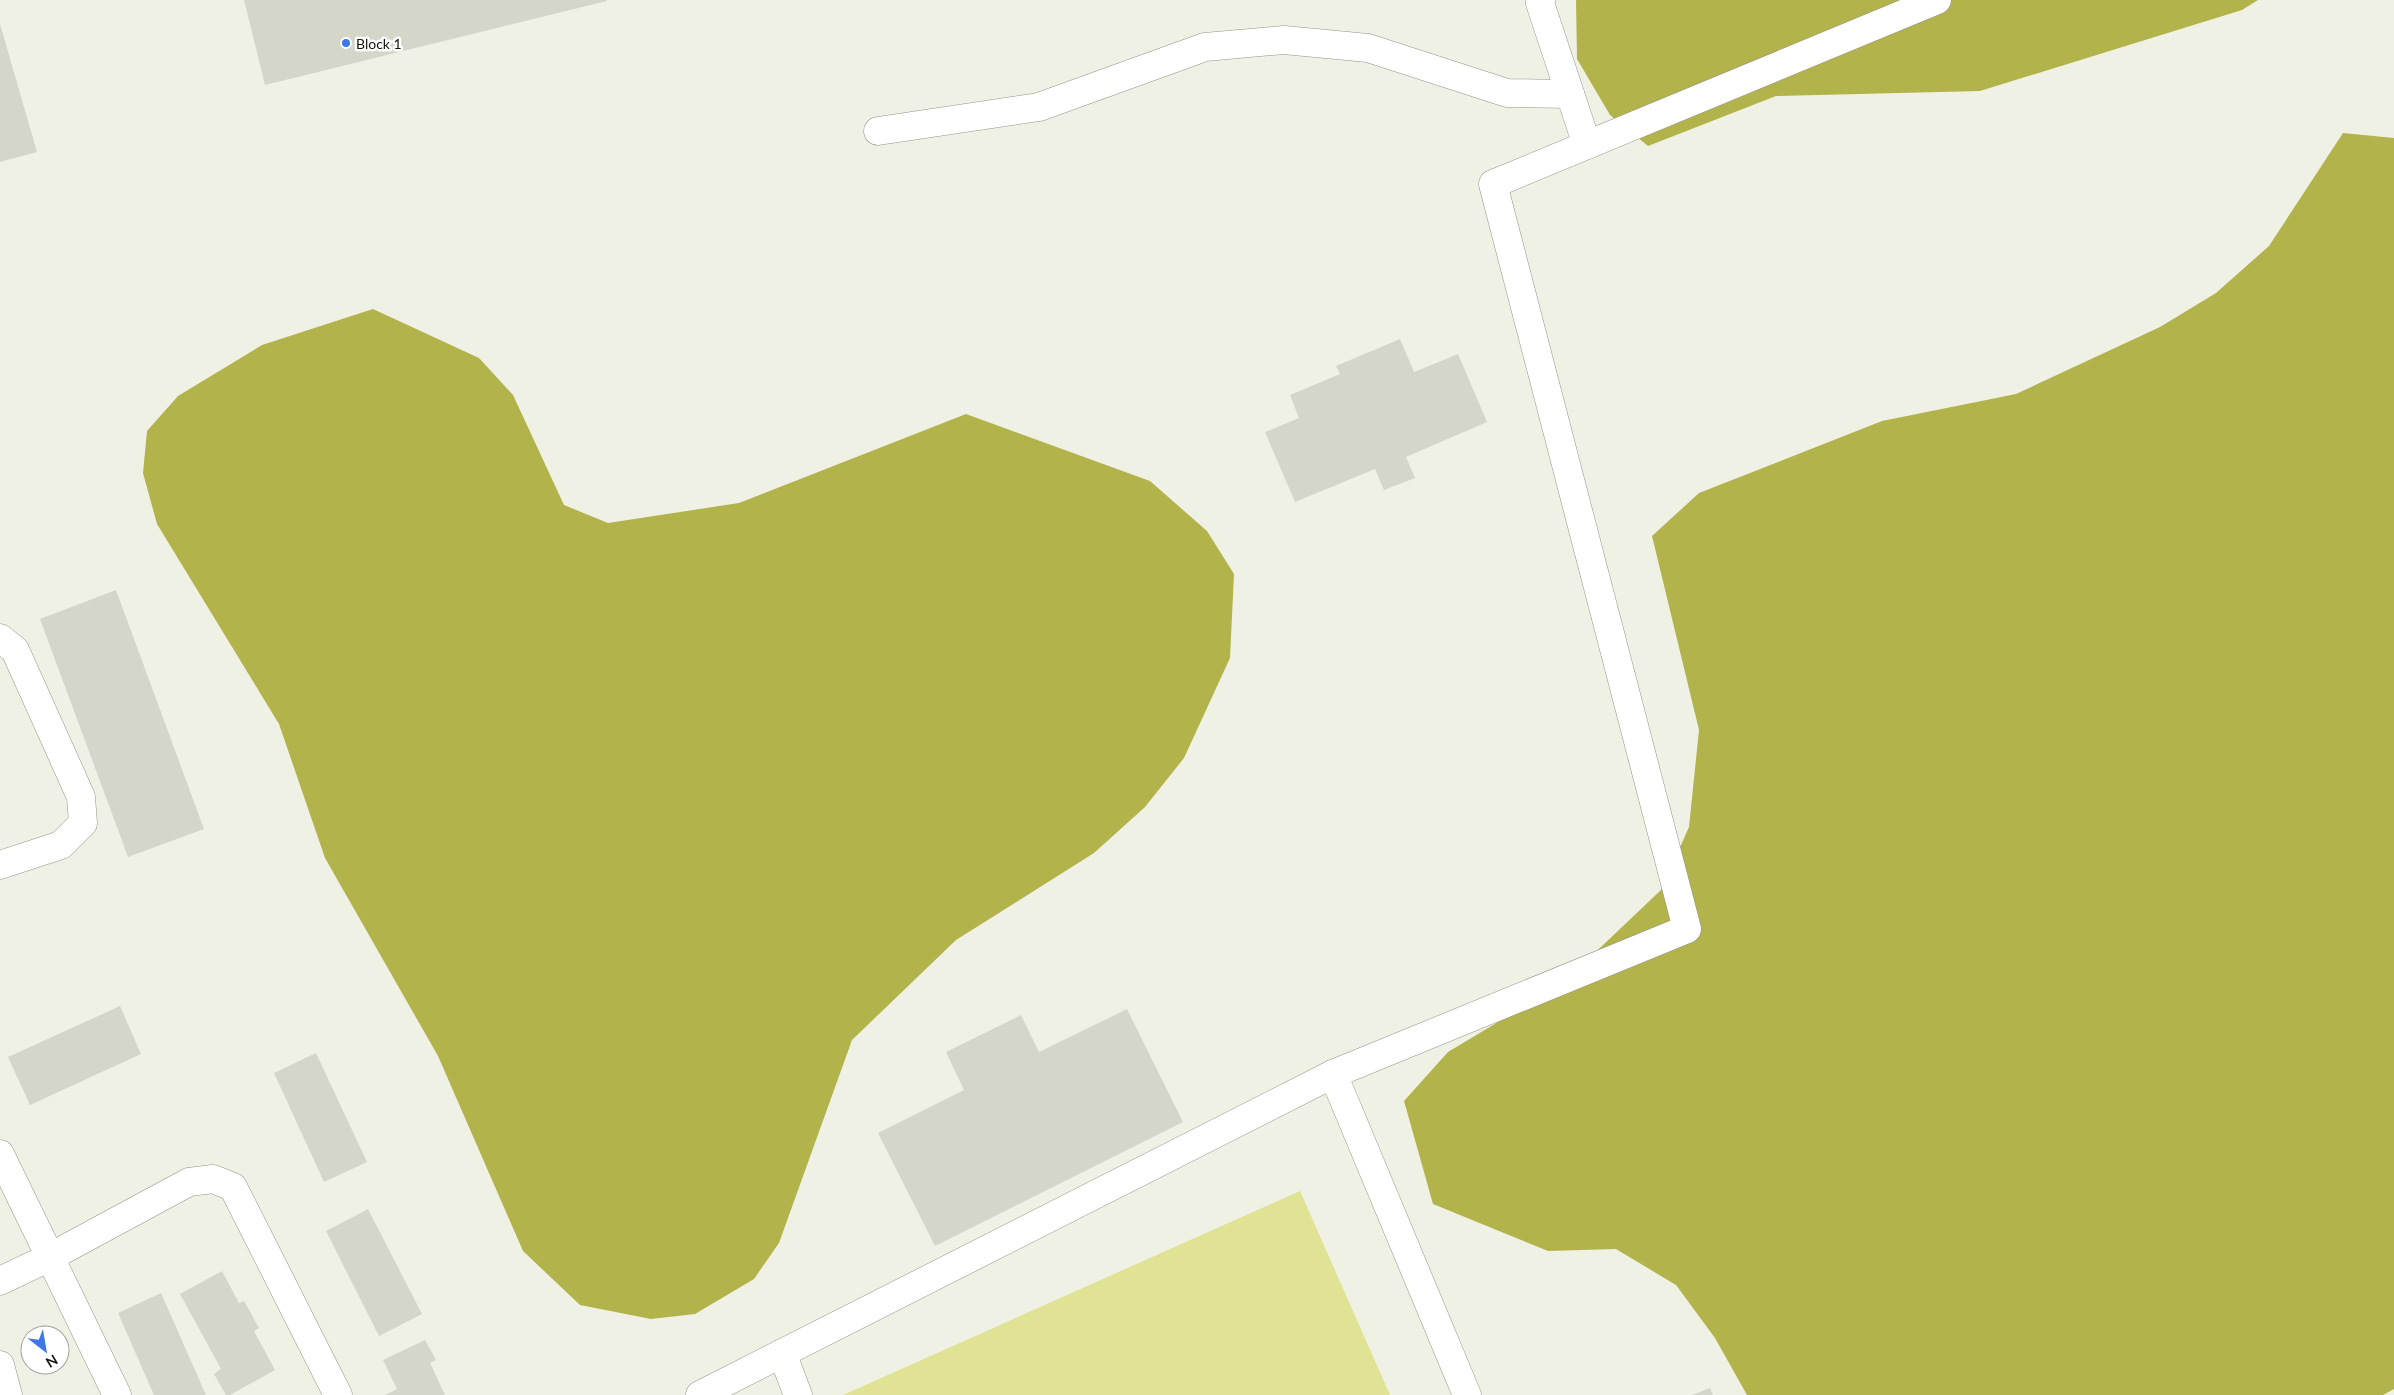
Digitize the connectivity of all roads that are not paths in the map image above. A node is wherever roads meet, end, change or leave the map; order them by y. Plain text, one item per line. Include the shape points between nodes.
1 (1541, 0) edge
2 (1937, 0) edge
3 (1570, 94) junction
4 (878, 131) dead end
5 (1587, 145) junction
6 (0, 638) edge
7 (0, 865) edge
8 (1333, 1074) junction
9 (0, 1154) edge
10 (50, 1257) junction
11 (0, 1281) edge
12 (782, 1354) junction
13 (0, 1365) edge
14 (8, 1395) edge
15 (117, 1395) edge
16 (338, 1395) edge
17 (700, 1395) edge
18 (798, 1395) edge
19 (1467, 1395) edge

1 - 3 street
2 - 5 street
3 - 4 street via 1507,93 1368,48 1284,40 1205,47 1039,107
3 - 5 street
5 - 8 street via 1493,184 1687,930
6 - 7 street via 15,650 81,797 83,824 61,845
8 - 12 street
8 - 19 street
9 - 10 street
10 - 11 street
10 - 15 street
10 - 16 street via 189,1182 214,1179 233,1187
12 - 17 street
12 - 18 street
13 - 14 street

